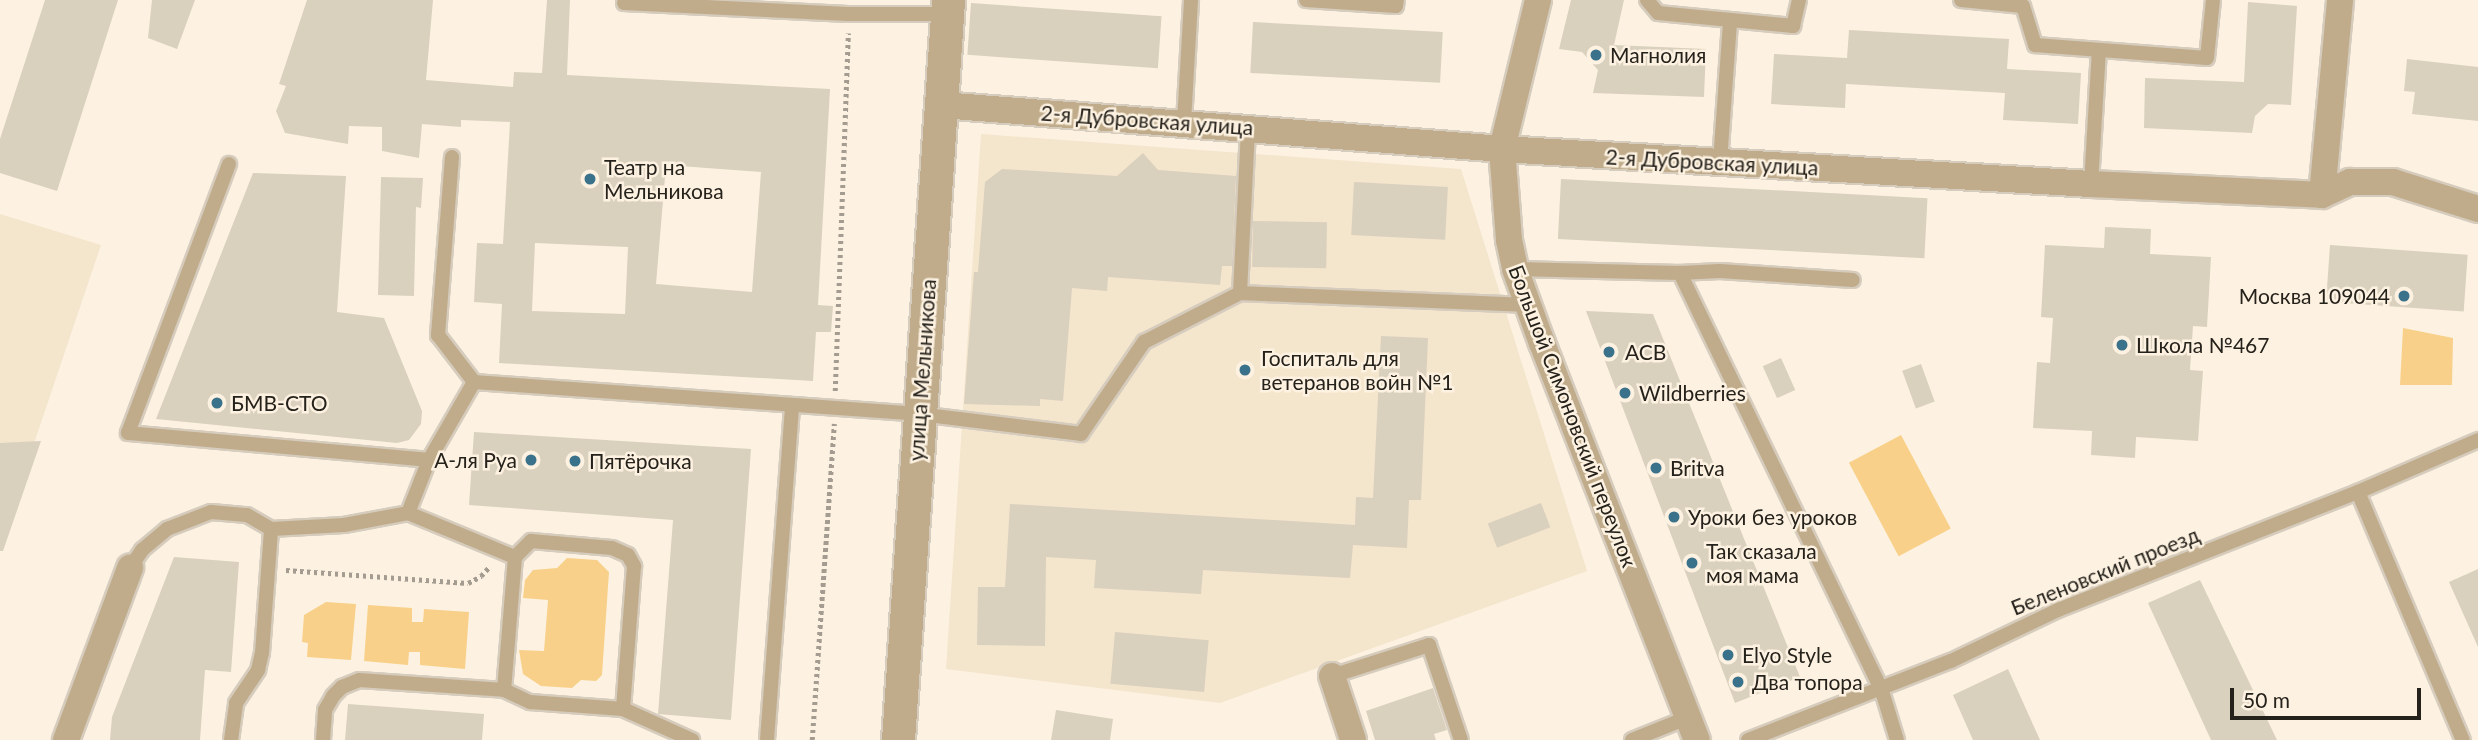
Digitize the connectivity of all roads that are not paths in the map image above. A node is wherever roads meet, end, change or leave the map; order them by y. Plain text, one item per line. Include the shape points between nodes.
1 (1191, 0) edge
2 (1306, 0) edge
3 (1397, 0) edge
4 (1538, 0) edge
5 (1647, 0) edge
6 (1799, 0) edge
7 (1961, 0) edge
8 (2213, 0) edge
9 (2340, 0) edge
10 (624, 3) dead end
11 (803, 6) edge
12 (947, 7) edge
13 (1730, 21) junction
14 (2099, 50) junction
15 (941, 105) junction
16 (1184, 122) junction
17 (1248, 128) junction
18 (1502, 149) junction
19 (452, 157) dead end
20 (1720, 162) junction
21 (229, 164) dead end
22 (2091, 184) junction
23 (2322, 195) junction
24 (2478, 209) edge
25 (1516, 268) junction
26 (1680, 273) junction
27 (1853, 280) dead end
28 (1240, 293) junction
29 (1528, 305) junction
30 (474, 382) junction
31 (792, 405) junction
32 (919, 414) junction
33 (2478, 440) edge
34 (429, 460) junction
35 (2358, 492) junction
36 (408, 513) junction
37 (271, 529) junction
38 (509, 554) junction
39 (130, 568) joint
40 (1332, 676) joint
41 (1881, 688) junction
42 (505, 690) junction
43 (623, 709) junction
44 (1693, 729) edge
45 (66, 740) edge
46 (231, 740) edge
47 (323, 740) edge
48 (692, 740) edge
49 (767, 740) edge
50 (898, 740) edge
51 (1353, 740) edge
52 (1461, 740) edge
53 (1632, 740) edge
54 (1748, 740) edge
55 (1897, 740) edge
56 (2463, 740) edge

1 - 16 lane
2 - 3 lane via 1395,6
4 - 18 street, Большой Симоновский переулок
5 - 13 lane via 1658,13
6 - 13 lane via 1793,26
7 - 14 lane via 2023,6 2035,45
8 - 14 lane via 2207,58
9 - 23 street
10 - 11 lane
11 - 12 lane via 848,14
12 - 15 street, улица Мельникова
13 - 20 lane
14 - 22 lane
15 - 16 street, 2-я Дубровская улица
15 - 32 street, улица Мельникова
16 - 17 street, 2-я Дубровская улица
17 - 18 street, 2-я Дубровская улица
17 - 28 lane
18 - 20 street, 2-я Дубровская улица
18 - 25 street, Большой Симоновский переулок
19 - 30 lane via 438,335
20 - 22 street, 2-я Дубровская улица
21 - 34 lane via 128,433
22 - 23 street, 2-я Дубровская улица
23 - 24 street, 2-я Дубровская улица via 2350,182 2393,182
25 - 26 lane
25 - 29 street, Большой Симоновский переулок
26 - 27 lane via 1720,271
26 - 41 lane
28 - 29 lane
28 - 32 lane via 1144,342 1081,434
29 - 44 street, Большой Симоновский переулок
30 - 31 lane
30 - 34 lane
31 - 32 lane
31 - 49 lane
32 - 50 street, улица Мельникова
33 - 35 lane, Беленовский проезд
34 - 36 lane
35 - 41 lane, Беленовский проезд via 2058,610 1951,661
35 - 56 lane
36 - 37 lane via 344,525
36 - 38 lane
37 - 39 lane via 247,515 200,515 167,529 142,550
37 - 46 lane via 260,662 236,703
38 - 42 lane
38 - 43 lane via 531,541 612,548 631,559
39 - 45 street
40 - 51 street
40 - 52 lane via 1429,645
41 - 54 lane, Беленовский проезд
41 - 55 lane
42 - 43 lane via 530,702
42 - 47 lane via 369,680 350,683 333,696 325,710
43 - 48 lane
44 - 53 lane

